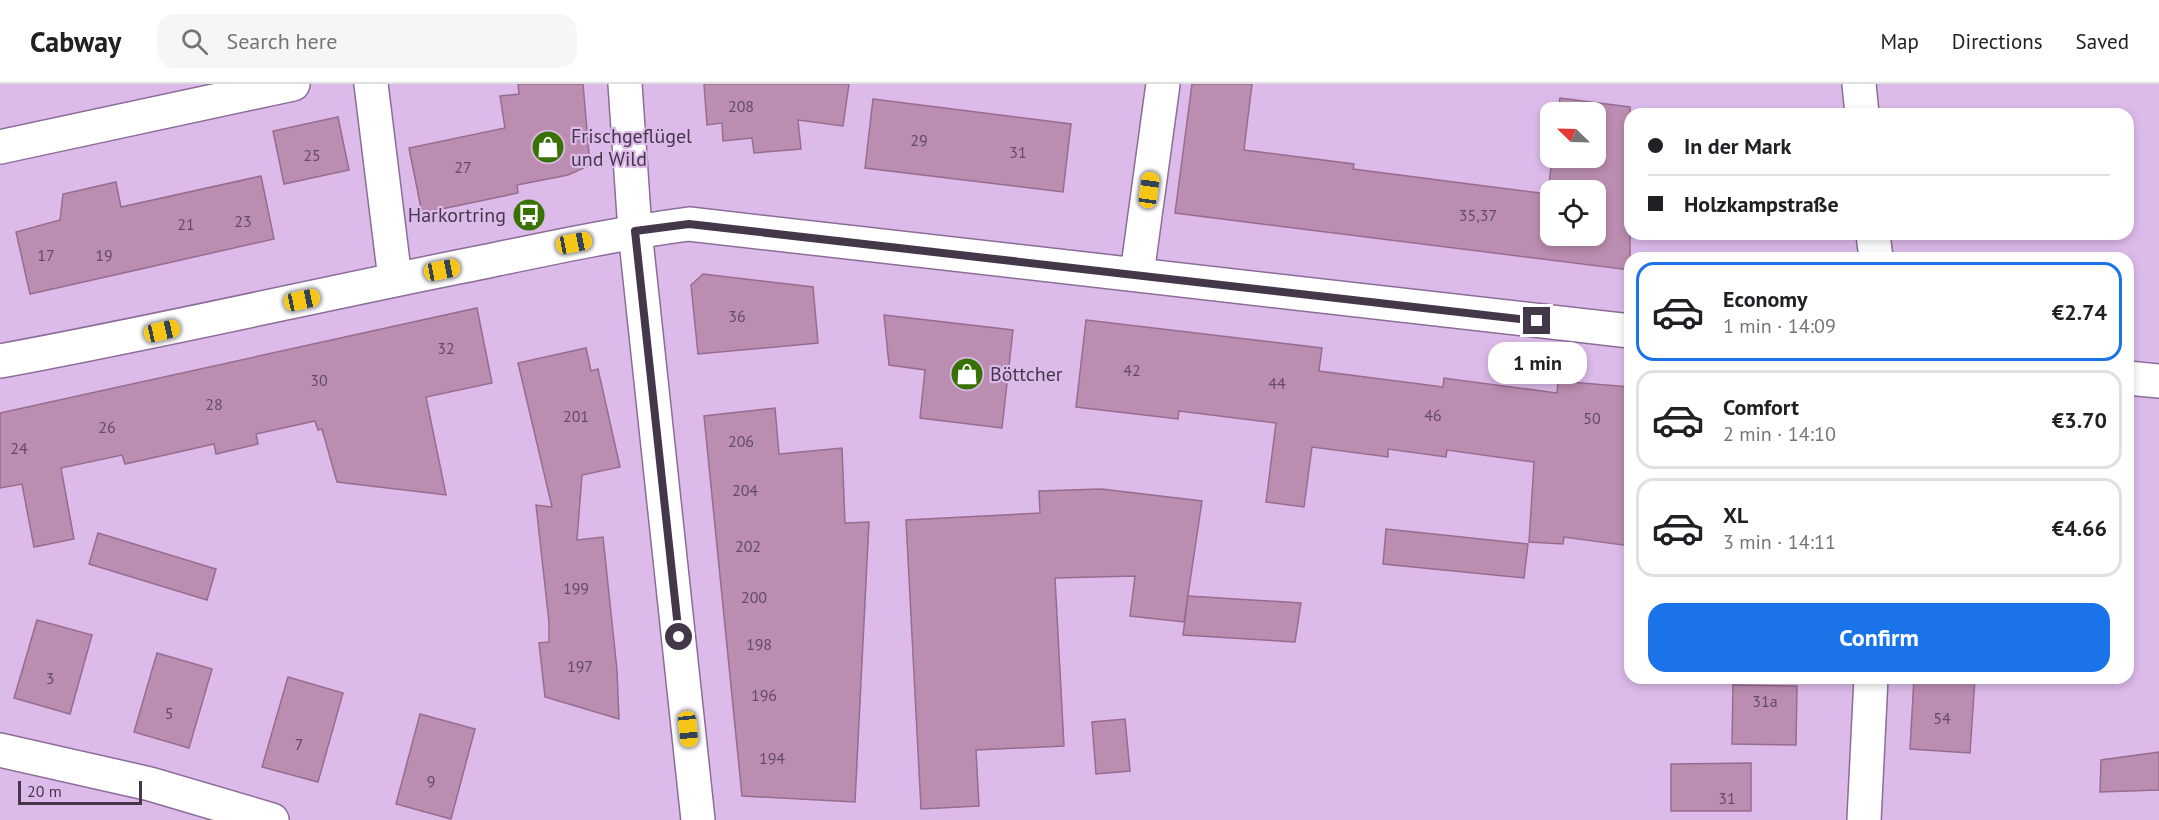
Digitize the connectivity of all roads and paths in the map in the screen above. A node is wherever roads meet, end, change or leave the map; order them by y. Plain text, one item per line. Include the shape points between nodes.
1 (293, 84) edge
2 (371, 84) edge
3 (625, 84) edge
4 (1163, 84) edge
5 (1859, 84) edge
6 (1861, 108) edge
7 (0, 147) edge
8 (635, 231) junction
9 (1137, 274) junction
10 (395, 279) junction
11 (1624, 330) edge
12 (0, 362) edge
13 (2134, 379) edge
14 (2159, 381) edge
15 (1871, 684) edge
16 (0, 750) edge
17 (272, 820) edge
18 (698, 820) edge
19 (1864, 820) edge

1 - 7 street
2 - 10 street
3 - 8 street
4 - 9 street
5 - 6 street
8 - 9 street via 689,224
8 - 10 street
8 - 18 street
9 - 11 street
10 - 12 street
13 - 14 street
15 - 19 street
16 - 17 street via 150,784

